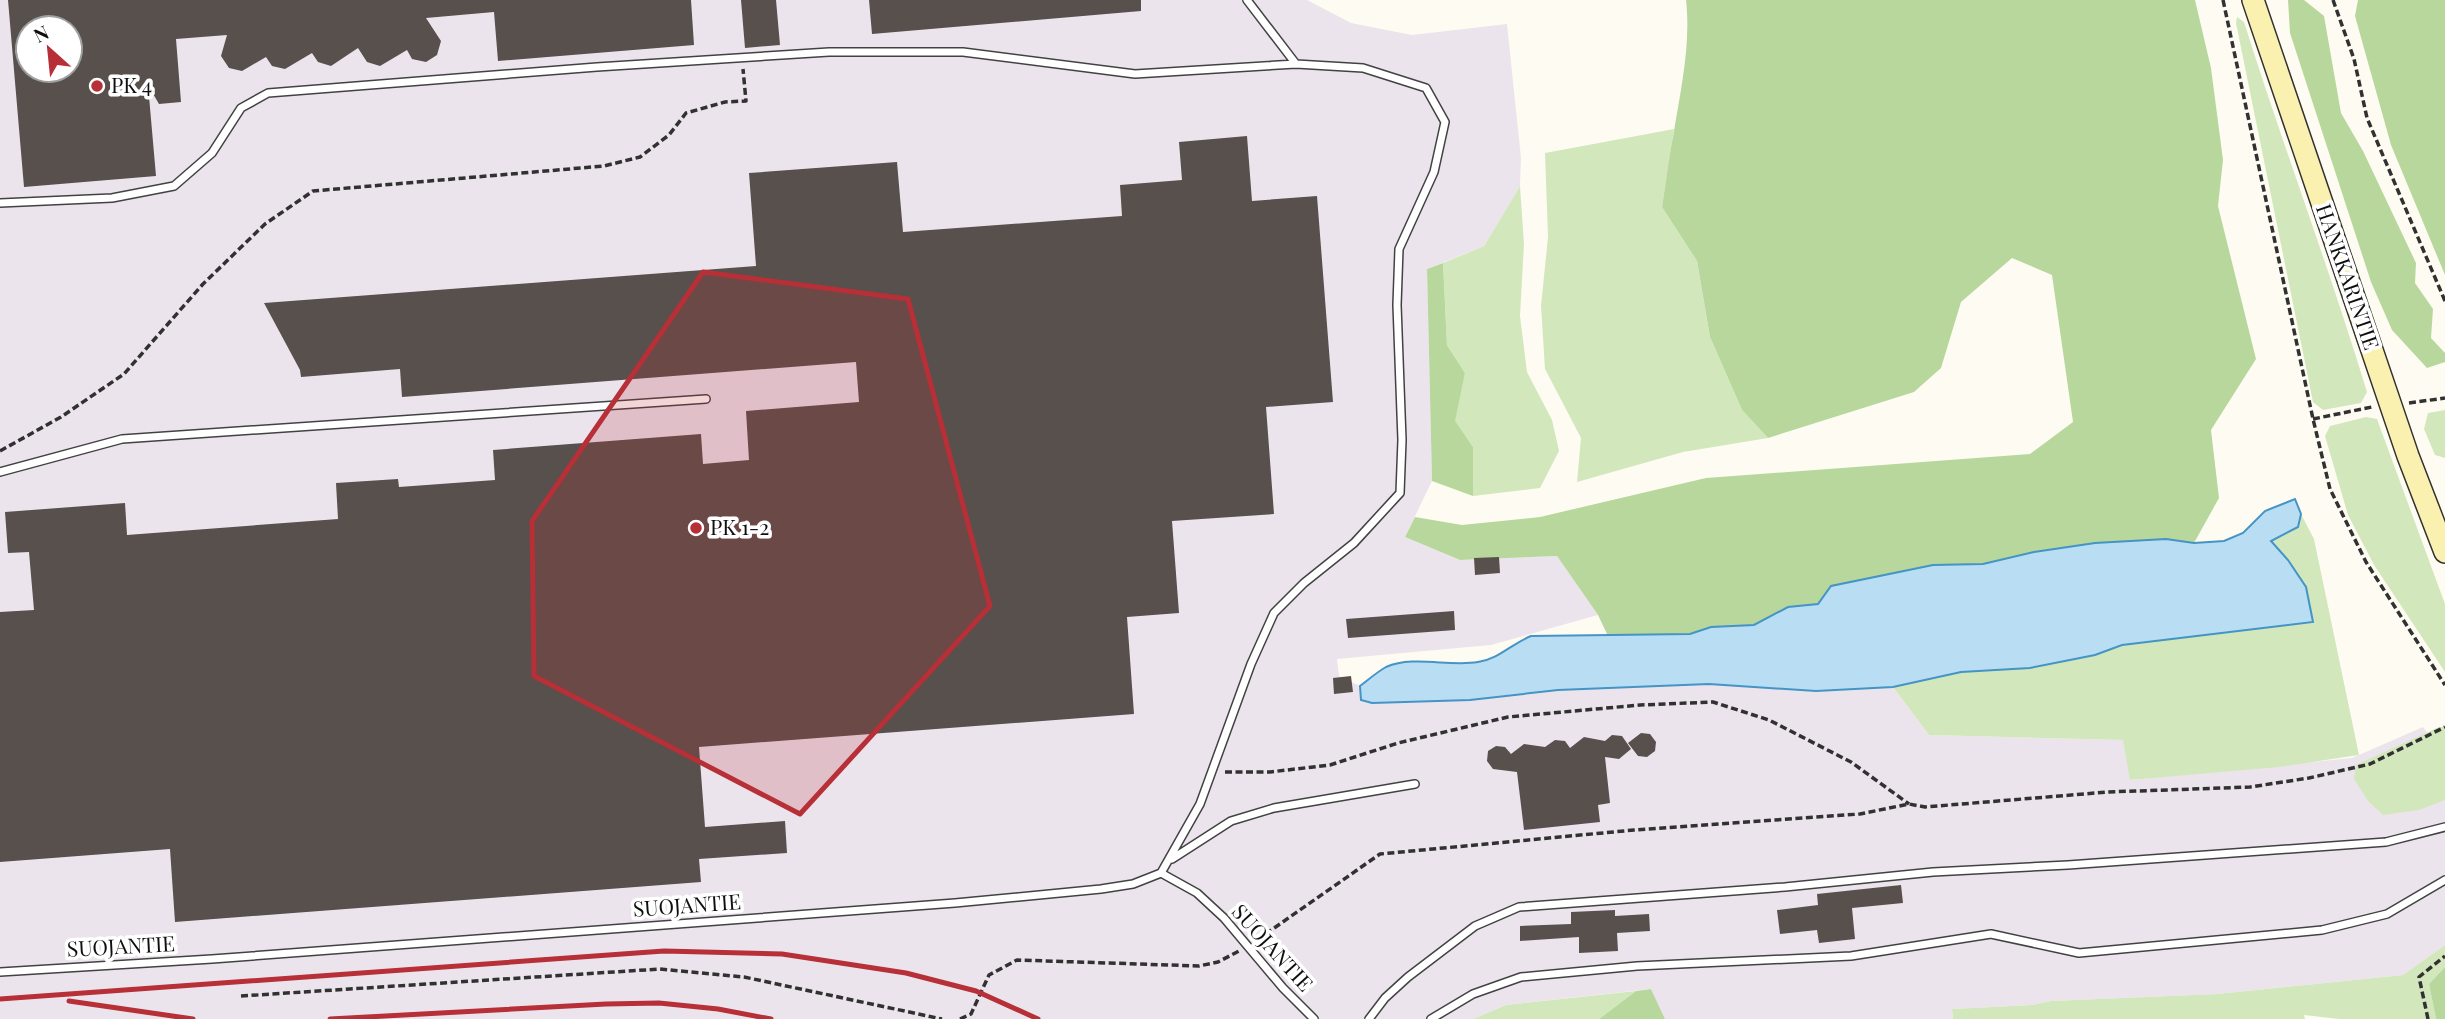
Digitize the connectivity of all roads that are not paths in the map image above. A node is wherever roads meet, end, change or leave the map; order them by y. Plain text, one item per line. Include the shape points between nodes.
1 (1248, 0) edge
2 (2253, 0) edge
3 (1296, 64) junction
4 (0, 203) edge
5 (706, 399) dead end
6 (0, 472) edge
7 (2445, 552) edge
8 (1415, 784) dead end
9 (2445, 827) edge
10 (1168, 862) junction
11 (1161, 873) junction
12 (2445, 880) edge
13 (0, 972) edge
14 (1314, 1019) edge
15 (1369, 1019) edge
16 (1431, 1019) edge

1 - 3 lane
2 - 7 main road, HANKKARINTIE
3 - 4 lane via 1135,74 963,52 829,52 268,93 241,108 212,153 174,186 112,198
3 - 10 lane via 1363,68 1426,88 1445,122 1434,172 1399,249 1399,493 1354,543 1274,613 1199,804
5 - 6 lane via 122,439
8 - 10 lane via 1274,808 1231,821
9 - 15 lane via 2386,842 1519,906 1475,926 1408,977
10 - 11 lane
11 - 13 lane, SUOJANTIE via 1122,886 955,904
11 - 14 lane, SUOJANTIE via 1197,893 1224,918
12 - 16 lane via 2387,914 2322,930 2079,953 1991,934 1851,956 1637,966 1521,977 1473,994

